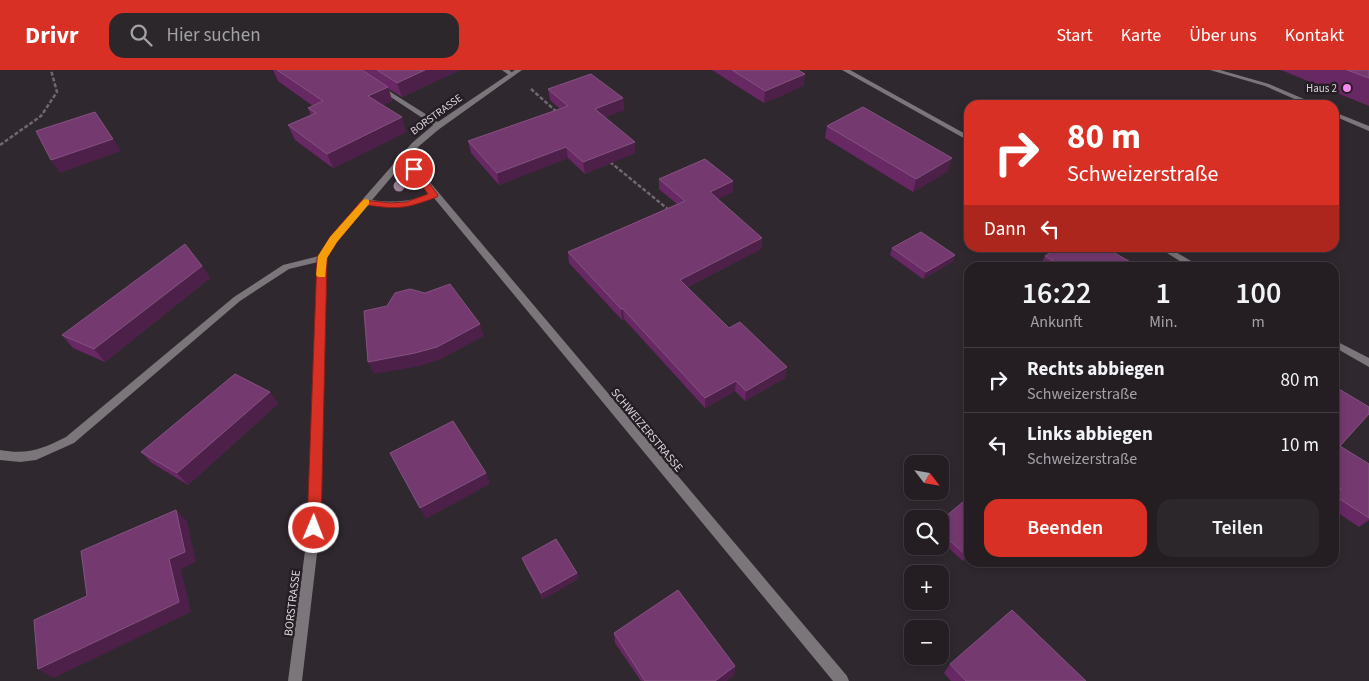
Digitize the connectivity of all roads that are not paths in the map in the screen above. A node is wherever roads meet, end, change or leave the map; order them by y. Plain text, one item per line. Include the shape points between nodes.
1 (845, 70) edge
2 (1214, 70) edge
3 (511, 73) edge
4 (370, 82) edge
5 (1302, 100) edge
6 (1339, 116) edge
7 (439, 126) junction
8 (1369, 129) edge
9 (964, 136) edge
10 (398, 164) junction
11 (434, 195) junction
12 (365, 202) junction
13 (1170, 252) edge
14 (322, 258) junction
15 (1188, 262) edge
16 (1339, 346) edge
17 (1369, 362) edge
18 (0, 455) edge
19 (294, 681) edge
20 (842, 681) edge

1 - 9 street
2 - 5 street via 1267,85
3 - 7 street, BORSTRASSE
4 - 7 street
6 - 8 street
7 - 10 street, BORSTRASSE via 415,144
10 - 11 street, SCHWEIZERSTRASSE via 414,169
10 - 12 street, BORSTRASSE
11 - 12 street via 407,205
11 - 20 street, SCHWEIZERSTRASSE
12 - 14 street, BORSTRASSE
13 - 15 street
14 - 18 street via 286,267 237,299 70,440 42,454 16,459
14 - 19 street, BORSTRASSE via 314,528
16 - 17 street

